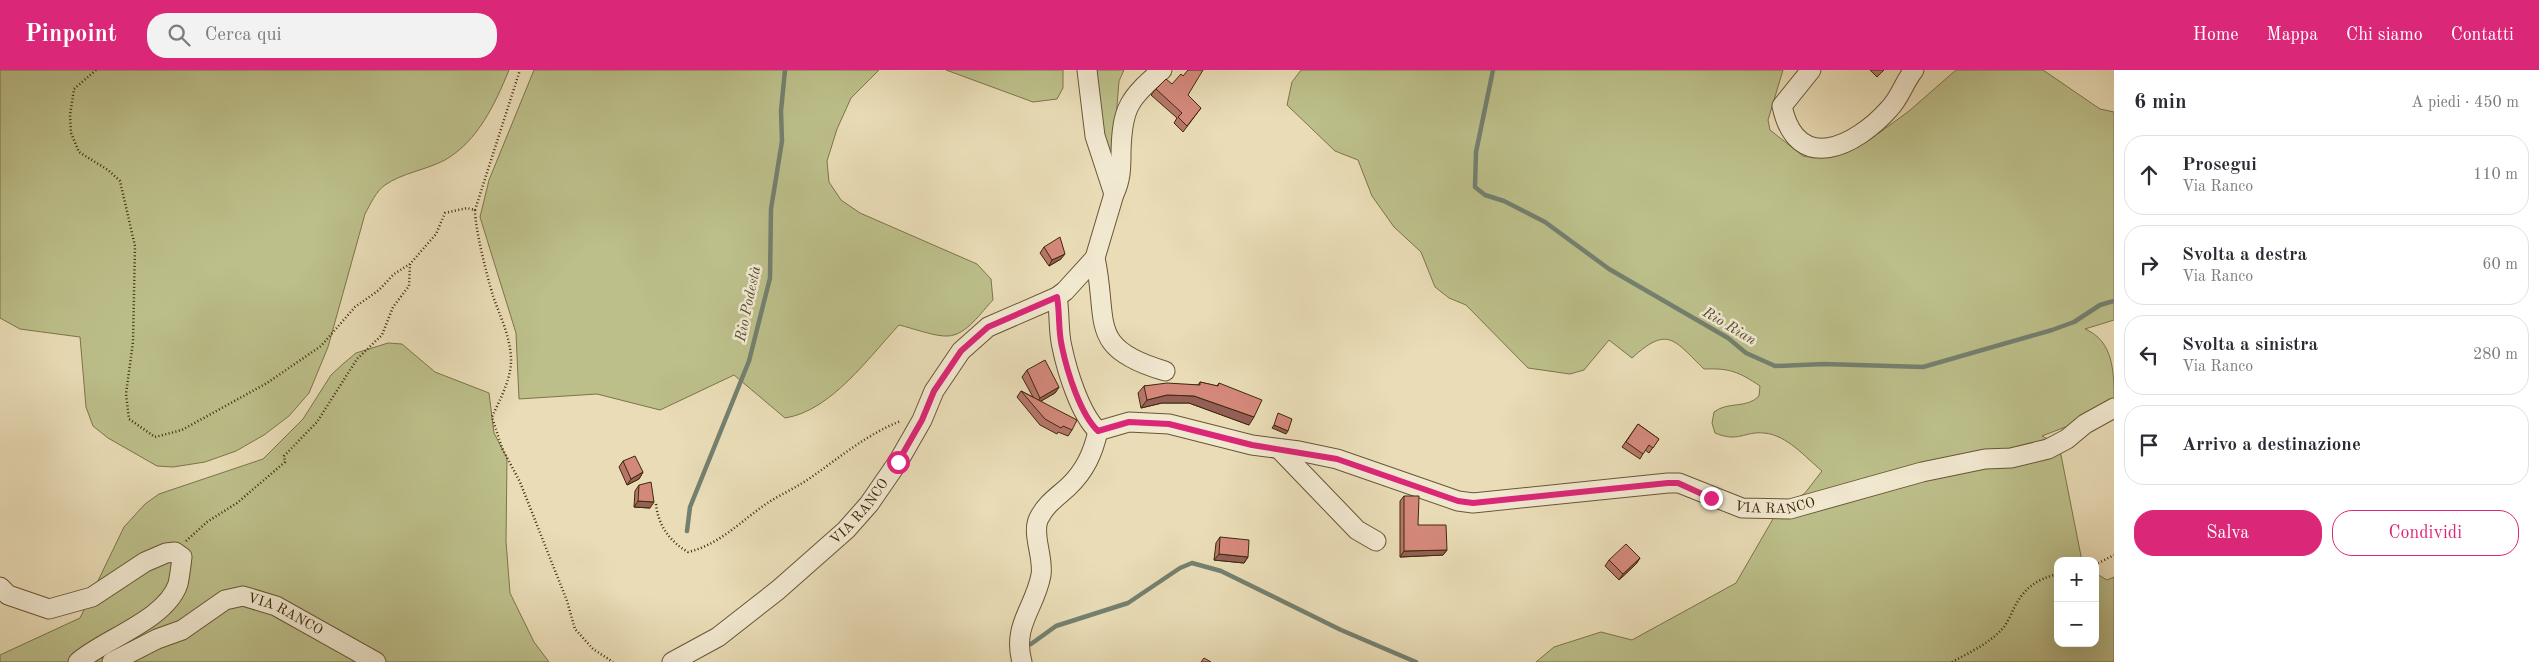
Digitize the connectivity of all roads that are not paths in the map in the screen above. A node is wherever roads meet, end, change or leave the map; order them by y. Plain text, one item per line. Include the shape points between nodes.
1 (1087, 70) edge
2 (1162, 70) edge
3 (1811, 70) edge
4 (1914, 70) edge
5 (1114, 194) junction
6 (1095, 258) junction
7 (1057, 297) junction
8 (1165, 371) dead end
9 (2114, 408) edge
10 (1098, 431) junction
11 (1280, 450) junction
12 (1376, 541) dead end
13 (0, 587) edge
14 (78, 662) edge
15 (112, 662) edge
16 (376, 662) edge
17 (672, 662) edge
18 (1022, 662) edge

1 - 5 street via 1094,136
2 - 5 street, VIA RANCO via 1140,89 1123,120 1121,170
3 - 4 street via 1782,106 1786,124 1799,139 1822,150 1846,143 1874,125 1891,108
5 - 6 street, VIA RANCO
6 - 7 street, VIA RANCO
6 - 8 street via 1104,330 1131,359
7 - 10 street via 1061,345 1087,417
7 - 17 street, VIA RANCO via 988,327 961,351 934,391 922,420 869,504 846,530 718,637
9 - 11 street, VIA RANCO via 2048,449 1930,470 1790,509 1773,510 1742,508 1678,483 1473,503 1458,501 1337,459
10 - 11 street, VIA RANCO via 1129,422 1162,424
10 - 18 street via 1089,460 1067,488 1045,507 1038,520 1042,574 1020,629 1018,644
11 - 12 street via 1357,530
13 - 14 street via 8,595 49,609 92,597 145,562 166,553 175,552 182,557 178,585 167,601 136,627
15 - 16 street, VIA RANCO via 182,630 226,600 243,596 276,606

